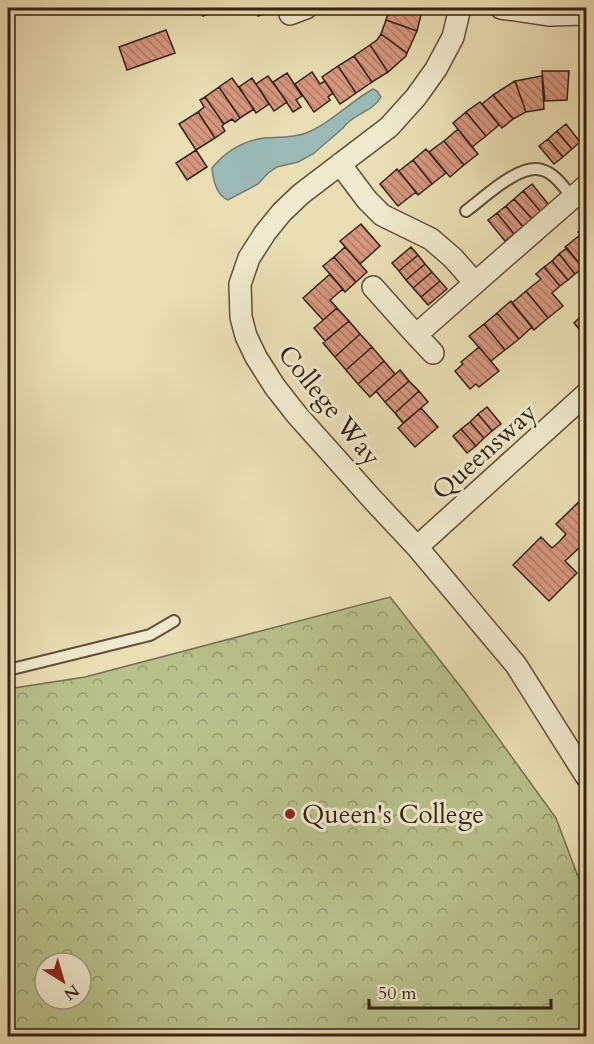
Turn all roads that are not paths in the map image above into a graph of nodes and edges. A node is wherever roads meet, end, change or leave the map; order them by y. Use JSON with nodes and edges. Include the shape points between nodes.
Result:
{"nodes":[{"id":1,"x":460,"y":8,"type":"edge"},
{"id":2,"x":501,"y":8,"type":"edge"},
{"id":3,"x":586,"y":14,"type":"edge"},
{"id":4,"x":340,"y":164,"type":"junction"},
{"id":5,"x":580,"y":192,"type":"edge"},
{"id":6,"x":466,"y":212,"type":"dead end"},
{"id":7,"x":475,"y":283,"type":"junction"},
{"id":8,"x":373,"y":287,"type":"dead end"},
{"id":9,"x":416,"y":335,"type":"junction"},
{"id":10,"x":433,"y":353,"type":"dead end"},
{"id":11,"x":586,"y":394,"type":"edge"},
{"id":12,"x":417,"y":547,"type":"junction"},
{"id":13,"x":174,"y":621,"type":"dead end"},
{"id":14,"x":8,"y":670,"type":"edge"},
{"id":15,"x":586,"y":776,"type":"edge"}],
"edges":[{"from":1,"to":4,"type":"street","name":"College Way","via":[[453,37],[416,97],[389,127]]},
{"from":2,"to":3,"type":"street","via":[[550,15]]},
{"from":4,"to":7,"type":"street","via":[[382,215],[431,239]]},
{"from":4,"to":12,"type":"street","name":"College Way","via":[[301,194],[265,232],[249,258],[240,284],[241,317],[256,357],[275,387]]},
{"from":5,"to":6,"type":"lane","via":[[541,169],[530,169],[511,178]]},
{"from":5,"to":7,"type":"street"},
{"from":7,"to":9,"type":"street"},
{"from":8,"to":9,"type":"street"},
{"from":9,"to":10,"type":"street"},
{"from":11,"to":12,"type":"street","name":"Queensway"},
{"from":12,"to":15,"type":"street","name":"College Way","via":[[516,665]]},
{"from":13,"to":14,"type":"lane","via":[[150,635]]}]}
